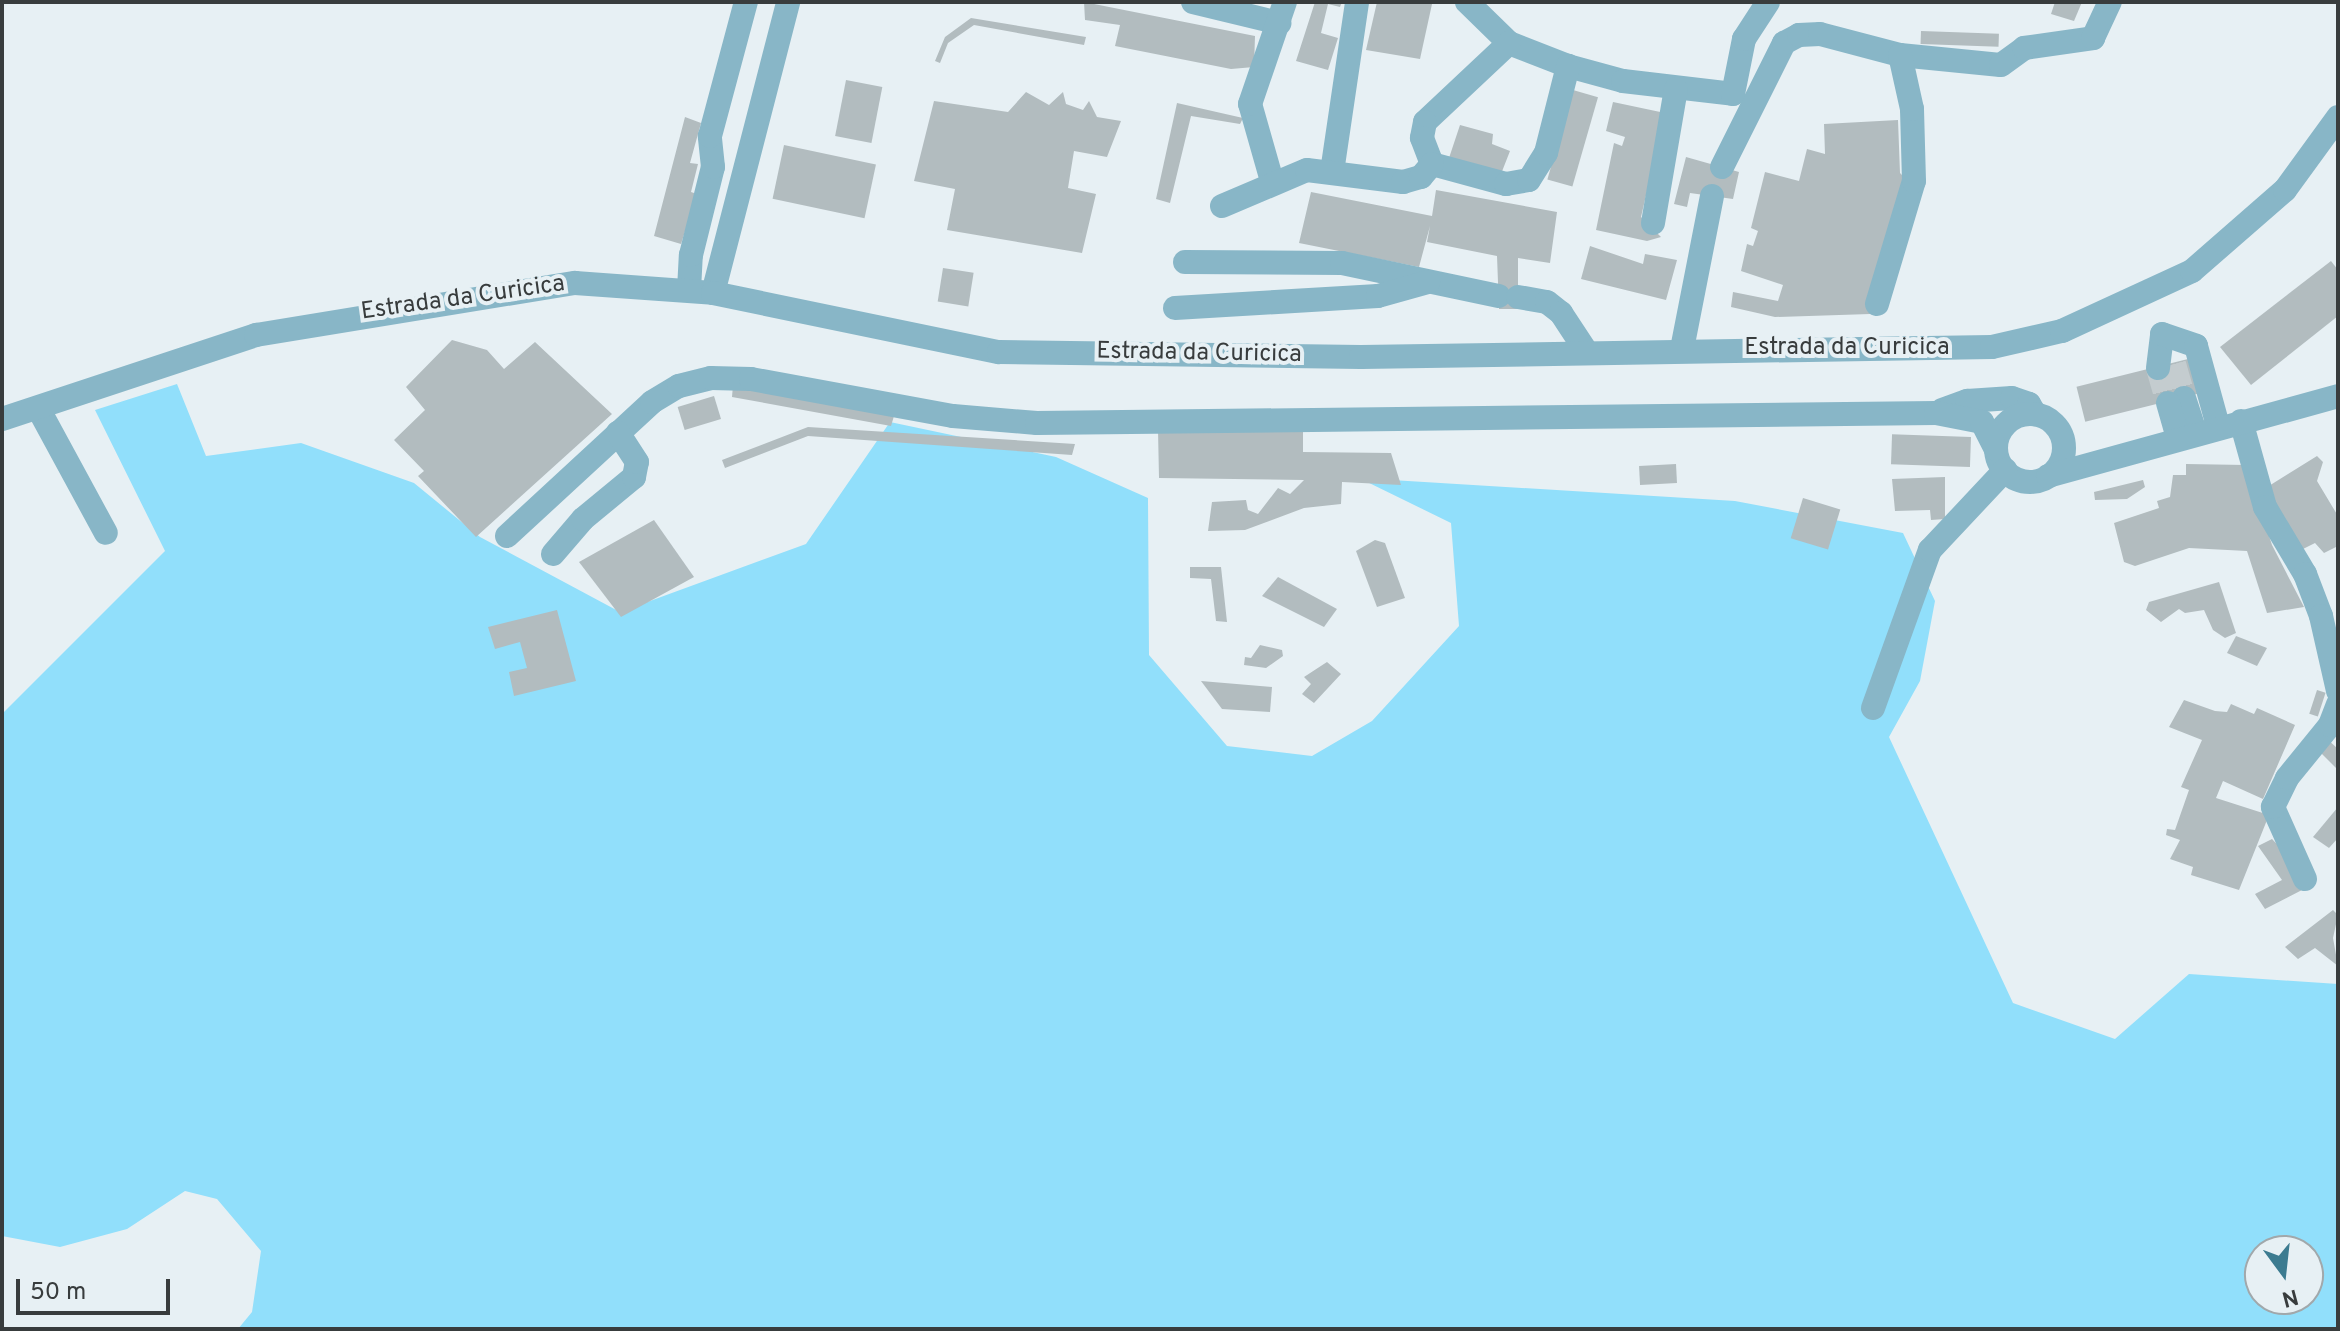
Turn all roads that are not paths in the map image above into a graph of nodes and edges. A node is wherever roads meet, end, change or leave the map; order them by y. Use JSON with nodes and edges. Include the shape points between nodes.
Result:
{"nodes":[{"id":1,"x":746,"y":2,"type":"edge"},
{"id":2,"x":788,"y":2,"type":"edge"},
{"id":3,"x":1193,"y":2,"type":"edge"},
{"id":4,"x":1357,"y":2,"type":"edge"},
{"id":5,"x":1467,"y":2,"type":"edge"},
{"id":6,"x":1768,"y":2,"type":"edge"},
{"id":7,"x":2110,"y":2,"type":"edge"},
{"id":8,"x":1282,"y":12,"type":"edge"},
{"id":9,"x":1509,"y":43,"type":"junction"},
{"id":10,"x":1900,"y":55,"type":"junction"},
{"id":11,"x":1568,"y":66,"type":"junction"},
{"id":12,"x":1676,"y":89,"type":"junction"},
{"id":13,"x":1733,"y":94,"type":"junction"},
{"id":14,"x":1759,"y":99,"type":"junction"},
{"id":15,"x":2338,"y":117,"type":"edge"},
{"id":16,"x":1432,"y":164,"type":"junction"},
{"id":17,"x":1722,"y":167,"type":"dead end"},
{"id":18,"x":1332,"y":172,"type":"junction"},
{"id":19,"x":1272,"y":181,"type":"junction"},
{"id":20,"x":1712,"y":196,"type":"dead end"},
{"id":21,"x":1222,"y":206,"type":"dead end"},
{"id":22,"x":1653,"y":223,"type":"dead end"},
{"id":23,"x":1185,"y":262,"type":"dead end"},
{"id":24,"x":1430,"y":281,"type":"junction"},
{"id":25,"x":701,"y":292,"type":"junction"},
{"id":26,"x":2146,"y":294,"type":"junction"},
{"id":27,"x":1877,"y":304,"type":"dead end"},
{"id":28,"x":1175,"y":308,"type":"dead end"},
{"id":29,"x":2162,"y":334,"type":"junction"},
{"id":30,"x":1682,"y":349,"type":"junction"},
{"id":31,"x":1586,"y":351,"type":"junction"},
{"id":32,"x":2166,"y":366,"type":"tunnel mouth"},
{"id":33,"x":2338,"y":396,"type":"edge"},
{"id":34,"x":2176,"y":401,"type":"tunnel mouth"},
{"id":35,"x":38,"y":408,"type":"junction"},
{"id":36,"x":1936,"y":413,"type":"junction"},
{"id":37,"x":2035,"y":414,"type":"junction"},
{"id":38,"x":2,"y":419,"type":"edge"},
{"id":39,"x":2208,"y":429,"type":"junction"},
{"id":40,"x":618,"y":433,"type":"junction"},
{"id":41,"x":2062,"y":435,"type":"junction"},
{"id":42,"x":2116,"y":455,"type":"junction"},
{"id":43,"x":2001,"y":459,"type":"junction"},
{"id":44,"x":2048,"y":476,"type":"junction"},
{"id":45,"x":106,"y":533,"type":"dead end"},
{"id":46,"x":507,"y":536,"type":"dead end"},
{"id":47,"x":553,"y":554,"type":"dead end"},
{"id":48,"x":2338,"y":691,"type":"edge"},
{"id":49,"x":2338,"y":704,"type":"edge"},
{"id":50,"x":1873,"y":708,"type":"dead end"},
{"id":51,"x":2305,"y":879,"type":"dead end"}],
"edges":[{"from":1,"to":25,"type":"street","via":[[710,136],[713,167],[691,255]]},
{"from":2,"to":25,"type":"street"},
{"from":3,"to":8,"type":"street"},
{"from":4,"to":18,"type":"street"},
{"from":5,"to":9,"type":"street"},
{"from":6,"to":13,"type":"street","via":[[1744,39]]},
{"from":7,"to":10,"type":"street","via":[[2093,38],[2024,48],[2001,65]]},
{"from":8,"to":19,"type":"street","via":[[1250,104]]},
{"from":9,"to":11,"type":"street"},
{"from":9,"to":16,"type":"street","via":[[1425,122],[1422,138]]},
{"from":10,"to":14,"type":"street","via":[[1820,34],[1799,35],[1784,43]]},
{"from":10,"to":27,"type":"street","via":[[1912,109],[1914,181]]},
{"from":11,"to":12,"type":"street"},
{"from":11,"to":16,"type":"street","via":[[1546,153],[1529,180],[1506,184]]},
{"from":12,"to":13,"type":"street"},
{"from":12,"to":22,"type":"street"},
{"from":13,"to":14,"type":"street"},
{"from":14,"to":17,"type":"street"},
{"from":15,"to":26,"type":"street","name":"Estrada da Curicica","via":[[2285,190],[2192,271]]},
{"from":16,"to":18,"type":"street","via":[[1421,177],[1403,182]]},
{"from":18,"to":19,"type":"street","via":[[1307,170]]},
{"from":19,"to":21,"type":"street"},
{"from":20,"to":30,"type":"street"},
{"from":23,"to":24,"type":"street","via":[[1342,263]]},
{"from":24,"to":28,"type":"street","via":[[1378,296]]},
{"from":24,"to":31,"type":"street","via":[[1547,302],[1561,313]]},
{"from":25,"to":31,"type":"street","name":"Estrada da Curicica","via":[[999,352],[1361,357]]},
{"from":25,"to":35,"type":"street","name":"Estrada da Curicica","via":[[534,285],[349,316],[256,335]]},
{"from":26,"to":29,"type":"street"},
{"from":26,"to":30,"type":"street","name":"Estrada da Curicica","via":[[2062,331],[1992,347]]},
{"from":29,"to":32,"type":"street"},
{"from":29,"to":39,"type":"street","via":[[2196,346]]},
{"from":30,"to":31,"type":"street","name":"Estrada da Curicica"},
{"from":33,"to":39,"type":"street"},
{"from":34,"to":39,"type":"street"},
{"from":35,"to":38,"type":"street","name":"Estrada da Curicica"},
{"from":35,"to":45,"type":"street"},
{"from":36,"to":37,"type":"street","via":[[1991,398],[2020,399]]},
{"from":36,"to":40,"type":"street","via":[[1037,423],[953,416],[751,379],[711,378],[679,386]]},
{"from":36,"to":43,"type":"street","via":[[1982,422]]},
{"from":37,"to":41,"type":"street","via":[[2056,425]]},
{"from":37,"to":43,"type":"street","via":[[2003,427]]},
{"from":39,"to":42,"type":"street"},
{"from":39,"to":48,"type":"street","via":[[2265,507],[2305,574]]},
{"from":40,"to":46,"type":"street"},
{"from":40,"to":47,"type":"street","via":[[637,462],[634,477],[583,519]]},
{"from":41,"to":42,"type":"street","via":[[2077,448]]},
{"from":41,"to":44,"type":"street","via":[[2063,458]]},
{"from":42,"to":44,"type":"street"},
{"from":43,"to":44,"type":"street","via":[[2025,481]]},
{"from":43,"to":50,"type":"street","via":[[1930,550]]},
{"from":49,"to":51,"type":"street","via":[[2330,725],[2287,778],[2273,807]]}]}
